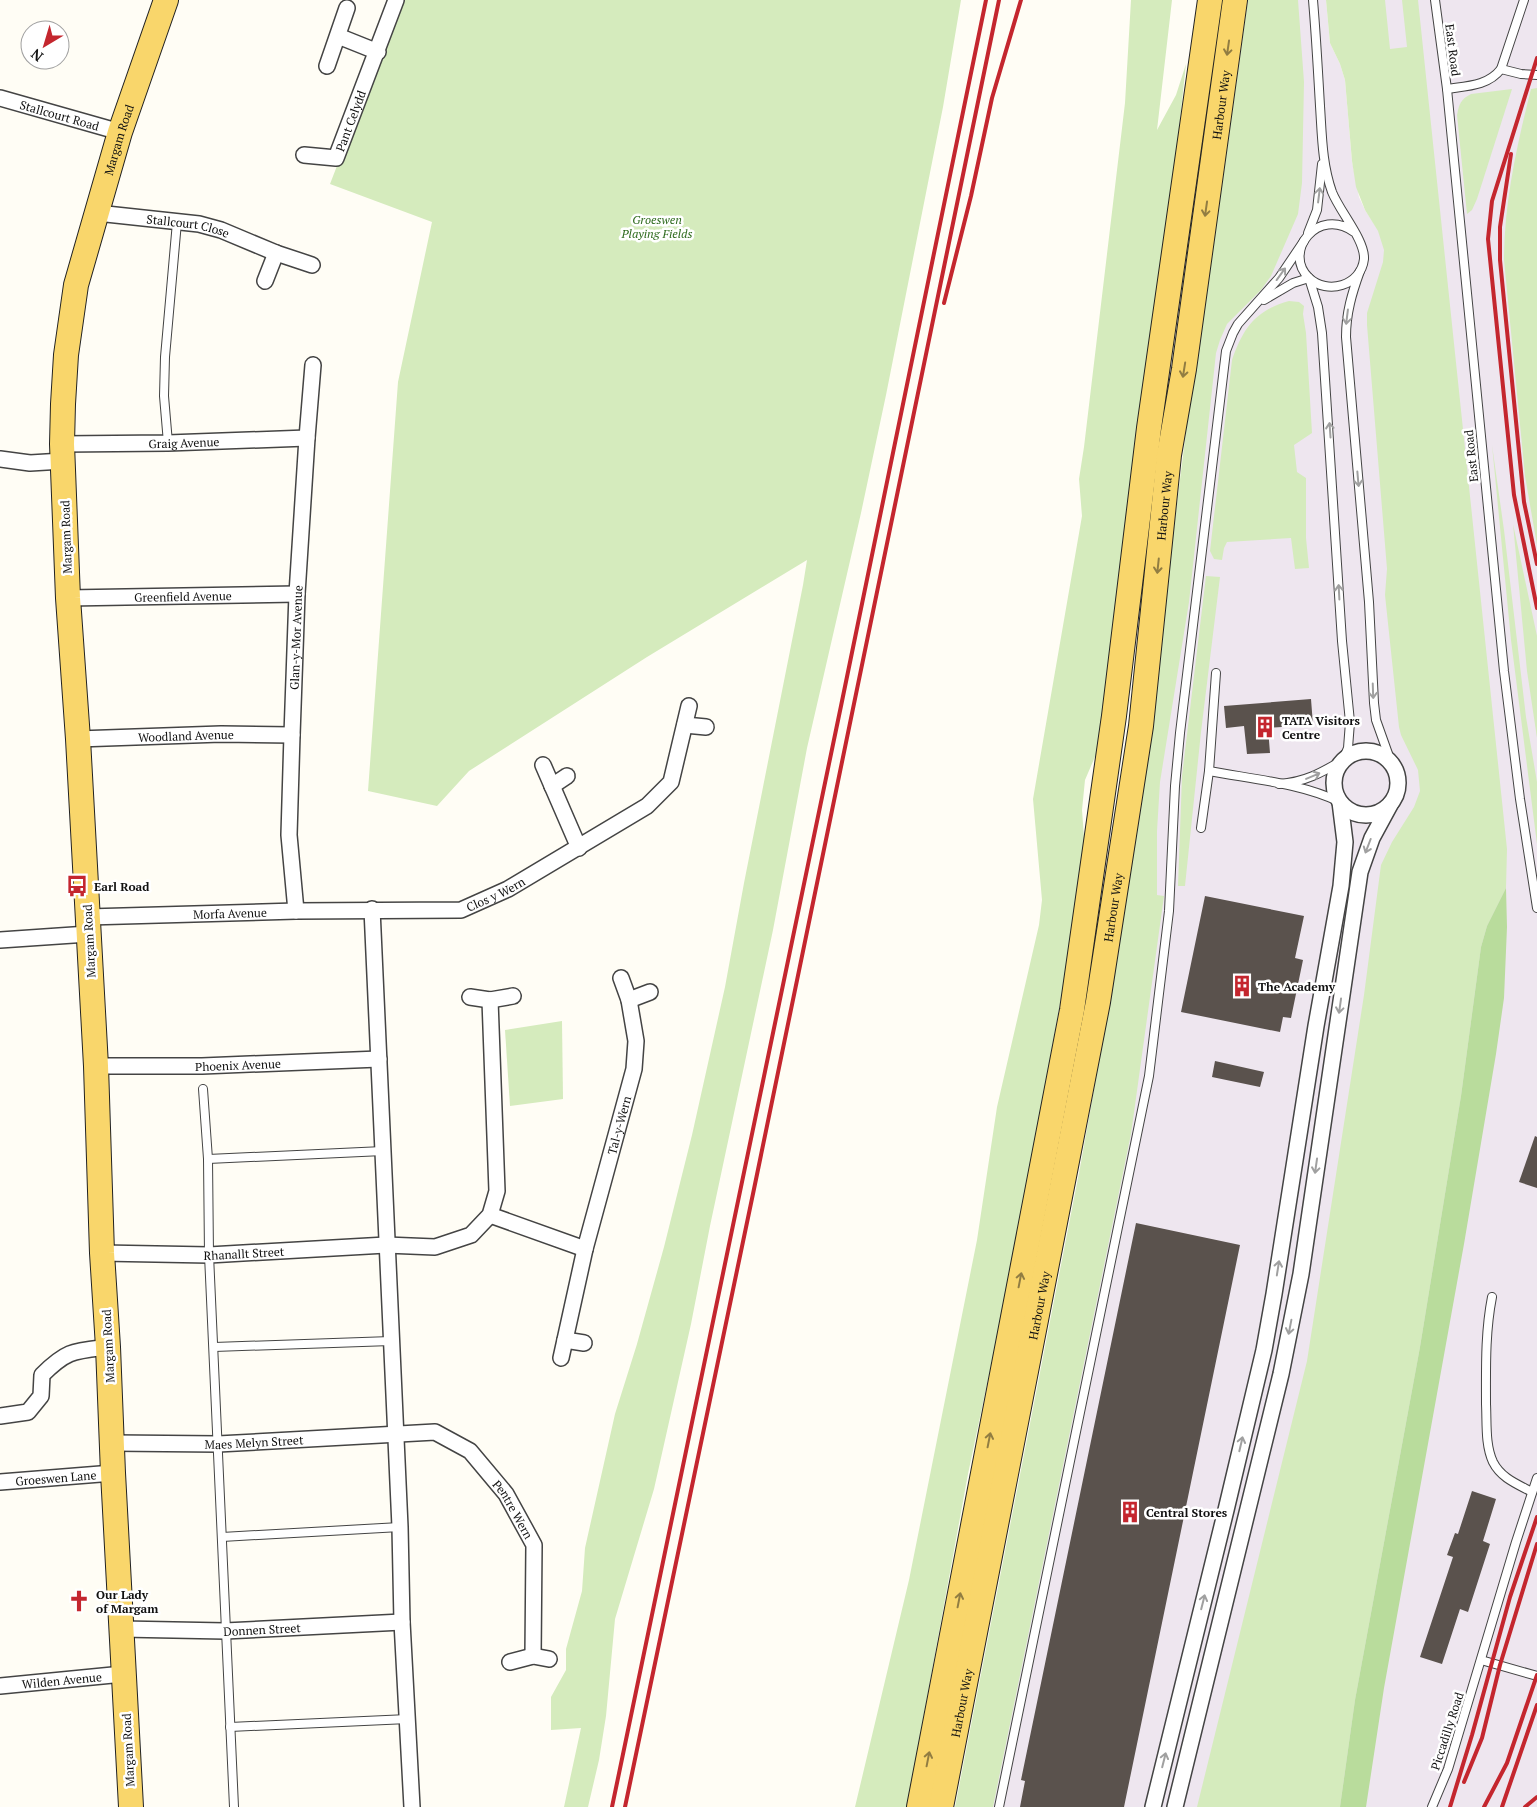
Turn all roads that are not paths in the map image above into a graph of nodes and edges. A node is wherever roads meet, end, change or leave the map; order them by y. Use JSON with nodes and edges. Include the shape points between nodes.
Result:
{"nodes":[{"id":1,"x":166,"y":0,"type":"edge"},
{"id":2,"x":396,"y":0,"type":"edge"},
{"id":3,"x":1210,"y":0,"type":"edge"},
{"id":4,"x":1235,"y":0,"type":"edge"},
{"id":5,"x":1313,"y":0,"type":"edge"},
{"id":6,"x":1435,"y":0,"type":"edge"},
{"id":7,"x":1524,"y":0,"type":"edge"},
{"id":8,"x":347,"y":8,"type":"dead end"},
{"id":9,"x":338,"y":36,"type":"junction"},
{"id":10,"x":378,"y":52,"type":"junction"},
{"id":11,"x":327,"y":66,"type":"dead end"},
{"id":12,"x":1501,"y":69,"type":"junction"},
{"id":13,"x":1537,"y":75,"type":"edge"},
{"id":14,"x":1447,"y":89,"type":"junction"},
{"id":15,"x":0,"y":98,"type":"edge"},
{"id":16,"x":120,"y":132,"type":"junction"},
{"id":17,"x":1323,"y":149,"type":"junction"},
{"id":18,"x":304,"y":154,"type":"dead end"},
{"id":19,"x":98,"y":213,"type":"junction"},
{"id":20,"x":177,"y":222,"type":"junction"},
{"id":21,"x":1354,"y":232,"type":"junction"},
{"id":22,"x":1305,"y":239,"type":"junction"},
{"id":23,"x":276,"y":253,"type":"junction"},
{"id":24,"x":312,"y":265,"type":"dead end"},
{"id":25,"x":1360,"y":271,"type":"junction"},
{"id":26,"x":1309,"y":278,"type":"junction"},
{"id":27,"x":265,"y":281,"type":"dead end"},
{"id":28,"x":1255,"y":306,"type":"junction"},
{"id":29,"x":313,"y":365,"type":"dead end"},
{"id":30,"x":306,"y":438,"type":"junction"},
{"id":31,"x":168,"y":443,"type":"junction"},
{"id":32,"x":62,"y":452,"type":"junction"},
{"id":33,"x":0,"y":459,"type":"edge"},
{"id":34,"x":297,"y":594,"type":"junction"},
{"id":35,"x":68,"y":598,"type":"junction"},
{"id":36,"x":1216,"y":673,"type":"dead end"},
{"id":37,"x":689,"y":706,"type":"dead end"},
{"id":38,"x":686,"y":725,"type":"junction"},
{"id":39,"x":706,"y":727,"type":"dead end"},
{"id":40,"x":292,"y":735,"type":"junction"},
{"id":41,"x":78,"y":739,"type":"junction"},
{"id":42,"x":1343,"y":760,"type":"junction"},
{"id":43,"x":1391,"y":762,"type":"junction"},
{"id":44,"x":543,"y":765,"type":"dead end"},
{"id":45,"x":1209,"y":771,"type":"junction"},
{"id":46,"x":567,"y":776,"type":"dead end"},
{"id":47,"x":1279,"y":784,"type":"junction"},
{"id":48,"x":552,"y":786,"type":"junction"},
{"id":49,"x":1340,"y":802,"type":"junction"},
{"id":50,"x":1391,"y":803,"type":"junction"},
{"id":51,"x":1201,"y":828,"type":"dead end"},
{"id":52,"x":579,"y":848,"type":"junction"},
{"id":53,"x":1537,"y":908,"type":"edge"},
{"id":54,"x":372,"y":909,"type":"junction"},
{"id":55,"x":296,"y":910,"type":"junction"},
{"id":56,"x":88,"y":926,"type":"junction"},
{"id":57,"x":0,"y":940,"type":"edge"},
{"id":58,"x":621,"y":978,"type":"dead end"},
{"id":59,"x":650,"y":992,"type":"dead end"},
{"id":60,"x":513,"y":996,"type":"dead end"},
{"id":61,"x":470,"y":997,"type":"dead end"},
{"id":62,"x":490,"y":1000,"type":"junction"},
{"id":63,"x":629,"y":1000,"type":"junction"},
{"id":64,"x":380,"y":1059,"type":"junction"},
{"id":65,"x":96,"y":1066,"type":"junction"},
{"id":66,"x":203,"y":1089,"type":"dead end"},
{"id":67,"x":383,"y":1151,"type":"junction"},
{"id":68,"x":208,"y":1159,"type":"junction"},
{"id":69,"x":490,"y":1215,"type":"junction"},
{"id":70,"x":386,"y":1245,"type":"junction"},
{"id":71,"x":585,"y":1249,"type":"junction"},
{"id":72,"x":102,"y":1253,"type":"junction"},
{"id":73,"x":209,"y":1255,"type":"junction"},
{"id":74,"x":1492,"y":1297,"type":"dead end"},
{"id":75,"x":565,"y":1340,"type":"junction"},
{"id":76,"x":391,"y":1341,"type":"junction"},
{"id":77,"x":584,"y":1343,"type":"dead end"},
{"id":78,"x":108,"y":1347,"type":"junction"},
{"id":79,"x":214,"y":1347,"type":"junction"},
{"id":80,"x":561,"y":1358,"type":"dead end"},
{"id":81,"x":0,"y":1416,"type":"edge"},
{"id":82,"x":396,"y":1435,"type":"junction"},
{"id":83,"x":113,"y":1443,"type":"junction"},
{"id":84,"x":218,"y":1444,"type":"junction"},
{"id":85,"x":113,"y":1473,"type":"junction"},
{"id":86,"x":1537,"y":1478,"type":"edge"},
{"id":87,"x":0,"y":1482,"type":"edge"},
{"id":88,"x":1532,"y":1492,"type":"junction"},
{"id":89,"x":400,"y":1527,"type":"junction"},
{"id":90,"x":222,"y":1536,"type":"junction"},
{"id":91,"x":402,"y":1622,"type":"junction"},
{"id":92,"x":122,"y":1629,"type":"junction"},
{"id":93,"x":225,"y":1632,"type":"junction"},
{"id":94,"x":533,"y":1656,"type":"junction"},
{"id":95,"x":548,"y":1659,"type":"dead end"},
{"id":96,"x":1482,"y":1660,"type":"junction"},
{"id":97,"x":510,"y":1662,"type":"dead end"},
{"id":98,"x":123,"y":1674,"type":"junction"},
{"id":99,"x":1537,"y":1676,"type":"edge"},
{"id":100,"x":0,"y":1686,"type":"edge"},
{"id":101,"x":408,"y":1719,"type":"junction"},
{"id":102,"x":230,"y":1726,"type":"junction"},
{"id":103,"x":131,"y":1807,"type":"edge"},
{"id":104,"x":234,"y":1807,"type":"edge"},
{"id":105,"x":412,"y":1807,"type":"edge"},
{"id":106,"x":919,"y":1807,"type":"edge"},
{"id":107,"x":941,"y":1807,"type":"edge"},
{"id":108,"x":999,"y":1807,"type":"edge"},
{"id":109,"x":1153,"y":1807,"type":"edge"},
{"id":110,"x":1175,"y":1807,"type":"edge"},
{"id":111,"x":1432,"y":1807,"type":"edge"}],
"edges":[{"from":1,"to":16,"type":"main road","name":"Margam Road"},
{"from":2,"to":10,"type":"street","name":"Pant Celydd"},
{"from":106,"to":3,"type":"main road","name":"Harbour Way","one_way":true,"via":[[1072,1010]]},
{"from":4,"to":107,"type":"main road","name":"Harbour Way","one_way":true,"via":[[1169,455],[1141,726],[1098,1002]]},
{"from":5,"to":17,"type":"lane"},
{"from":6,"to":14,"type":"lane","name":"East Road"},
{"from":7,"to":12,"type":"lane"},
{"from":8,"to":9,"type":"street"},
{"from":9,"to":10,"type":"street"},
{"from":9,"to":11,"type":"street"},
{"from":10,"to":18,"type":"street","name":"Pant Celydd","via":[[336,158]]},
{"from":12,"to":13,"type":"lane"},
{"from":12,"to":14,"type":"lane","via":[[1488,81]]},
{"from":14,"to":53,"type":"lane","name":"East Road","via":[[1504,671]]},
{"from":15,"to":16,"type":"street","name":"Stallcourt Road"},
{"from":16,"to":19,"type":"main road","name":"Margam Road"},
{"from":17,"to":21,"type":"lane","via":[[1332,192]]},
{"from":22,"to":17,"type":"lane","one_way":true,"via":[[1317,210]]},
{"from":19,"to":20,"type":"street","name":"Stallcourt Close"},
{"from":19,"to":32,"type":"main road","name":"Margam Road","via":[[76,285],[66,355]]},
{"from":20,"to":23,"type":"street","name":"Stallcourt Close","via":[[221,230]]},
{"from":20,"to":31,"type":"lane","via":[[165,357]]},
{"from":21,"to":22,"type":"lane","via":[[1340,225],[1327,224],[1315,228]]},
{"from":21,"to":25,"type":"lane","via":[[1364,251]]},
{"from":22,"to":26,"type":"lane","via":[[1300,257]]},
{"from":28,"to":22,"type":"lane","one_way":true},
{"from":23,"to":24,"type":"street","name":"Stallcourt Close"},
{"from":23,"to":27,"type":"street"},
{"from":25,"to":26,"type":"lane","via":[[1351,281],[1336,287],[1323,286]]},
{"from":25,"to":43,"type":"lane","one_way":true,"via":[[1348,309],[1346,337],[1369,602],[1374,703],[1376,720]]},
{"from":26,"to":28,"type":"lane","via":[[1278,291]]},
{"from":42,"to":26,"type":"lane","one_way":true,"via":[[1348,748],[1350,722],[1326,384],[1318,307]]},
{"from":28,"to":108,"type":"lane","via":[[1232,333],[1223,369],[1180,734],[1169,911],[1149,1076]]},
{"from":29,"to":30,"type":"street","name":"Glan-y-Mor Avenue"},
{"from":30,"to":31,"type":"street","name":"Graig Avenue"},
{"from":30,"to":34,"type":"street","name":"Glan-y-Mor Avenue"},
{"from":31,"to":32,"type":"street","name":"Graig Avenue"},
{"from":32,"to":33,"type":"street","name":"Graig Avenue","via":[[30,463]]},
{"from":32,"to":35,"type":"main road","name":"Margam Road"},
{"from":34,"to":35,"type":"street","name":"Greenfield Avenue"},
{"from":34,"to":40,"type":"street","name":"Glan-y-Mor Avenue"},
{"from":35,"to":41,"type":"main road","name":"Margam Road"},
{"from":36,"to":45,"type":"lane"},
{"from":37,"to":38,"type":"street","name":"Clos y Wern"},
{"from":38,"to":39,"type":"street"},
{"from":38,"to":52,"type":"street","name":"Clos y Wern","via":[[671,782],[647,806]]},
{"from":40,"to":41,"type":"street","name":"Woodland Avenue"},
{"from":40,"to":55,"type":"street","name":"Glan-y-Mor Avenue","via":[[289,835]]},
{"from":41,"to":56,"type":"main road","name":"Margam Road"},
{"from":42,"to":43,"type":"street","via":[[1364,750],[1378,753]]},
{"from":47,"to":42,"type":"lane","one_way":true,"via":[[1301,781]]},
{"from":42,"to":49,"type":"street","via":[[1334,775],[1335,794]]},
{"from":43,"to":50,"type":"street","via":[[1396,769],[1398,787]]},
{"from":44,"to":48,"type":"street"},
{"from":45,"to":47,"type":"lane"},
{"from":45,"to":51,"type":"lane"},
{"from":46,"to":48,"type":"street"},
{"from":47,"to":49,"type":"lane"},
{"from":48,"to":52,"type":"street"},
{"from":49,"to":50,"type":"street","via":[[1346,809],[1365,815],[1384,810]]},
{"from":109,"to":49,"type":"street","one_way":true,"via":[[1264,1350],[1341,886],[1345,842]]},
{"from":50,"to":110,"type":"street","one_way":true,"via":[[1372,838],[1358,879],[1301,1274],[1281,1374]]},
{"from":52,"to":54,"type":"street","name":"Clos y Wern","via":[[508,889],[461,910]]},
{"from":54,"to":55,"type":"street","name":"Morfa Avenue"},
{"from":54,"to":64,"type":"street"},
{"from":55,"to":56,"type":"street","name":"Morfa Avenue"},
{"from":56,"to":57,"type":"street"},
{"from":56,"to":65,"type":"main road","name":"Margam Road"},
{"from":58,"to":63,"type":"street","name":"Tal-y-Wern"},
{"from":59,"to":63,"type":"street"},
{"from":60,"to":62,"type":"street"},
{"from":61,"to":62,"type":"street"},
{"from":62,"to":69,"type":"street","via":[[497,1191]]},
{"from":63,"to":71,"type":"street","name":"Tal-y-Wern","via":[[636,1041],[634,1069]]},
{"from":64,"to":65,"type":"street","name":"Phoenix Avenue","via":[[202,1066]]},
{"from":64,"to":67,"type":"street"},
{"from":65,"to":72,"type":"main road","name":"Margam Road"},
{"from":66,"to":68,"type":"lane"},
{"from":67,"to":68,"type":"lane"},
{"from":67,"to":70,"type":"street"},
{"from":68,"to":73,"type":"lane"},
{"from":69,"to":70,"type":"street","via":[[471,1235],[435,1246]]},
{"from":69,"to":71,"type":"street"},
{"from":70,"to":73,"type":"street","name":"Rhanallt Street"},
{"from":70,"to":76,"type":"street"},
{"from":71,"to":75,"type":"street","name":"Tal-y-Wern"},
{"from":72,"to":73,"type":"street","name":"Rhanallt Street"},
{"from":72,"to":78,"type":"main road","name":"Margam Road"},
{"from":73,"to":79,"type":"lane"},
{"from":74,"to":88,"type":"lane","via":[[1485,1340],[1489,1447],[1502,1474]]},
{"from":75,"to":77,"type":"street"},
{"from":75,"to":80,"type":"street","name":"Tal-y-Wern"},
{"from":76,"to":79,"type":"lane"},
{"from":76,"to":82,"type":"street"},
{"from":78,"to":81,"type":"street","via":[[76,1351],[59,1359],[42,1376],[41,1396],[28,1412]]},
{"from":78,"to":83,"type":"main road","name":"Margam Road"},
{"from":79,"to":84,"type":"lane"},
{"from":82,"to":84,"type":"street","name":"Maes Melyn Street"},
{"from":82,"to":89,"type":"street"},
{"from":82,"to":94,"type":"street","name":"Pentre Wern","via":[[435,1432],[470,1451],[506,1494],[534,1546]]},
{"from":83,"to":84,"type":"street","name":"Maes Melyn Street"},
{"from":83,"to":85,"type":"main road","name":"Margam Road"},
{"from":84,"to":90,"type":"lane"},
{"from":85,"to":87,"type":"street","name":"Groeswen Lane"},
{"from":85,"to":92,"type":"main road","name":"Margam Road"},
{"from":86,"to":88,"type":"lane","name":"Piccadilly Road"},
{"from":88,"to":96,"type":"lane","name":"Piccadilly Road"},
{"from":89,"to":90,"type":"lane"},
{"from":89,"to":91,"type":"street"},
{"from":90,"to":93,"type":"lane"},
{"from":91,"to":93,"type":"street","name":"Donnen Street"},
{"from":91,"to":101,"type":"street"},
{"from":92,"to":93,"type":"street","name":"Donnen Street"},
{"from":92,"to":98,"type":"main road","name":"Margam Road"},
{"from":93,"to":102,"type":"lane"},
{"from":94,"to":95,"type":"street"},
{"from":94,"to":97,"type":"street"},
{"from":96,"to":99,"type":"lane"},
{"from":96,"to":111,"type":"lane","name":"Piccadilly Road","via":[[1448,1768]]},
{"from":98,"to":100,"type":"street","name":"Wilden Avenue"},
{"from":98,"to":103,"type":"main road","name":"Margam Road"},
{"from":101,"to":102,"type":"lane"},
{"from":101,"to":105,"type":"street"},
{"from":102,"to":104,"type":"lane"}]}
